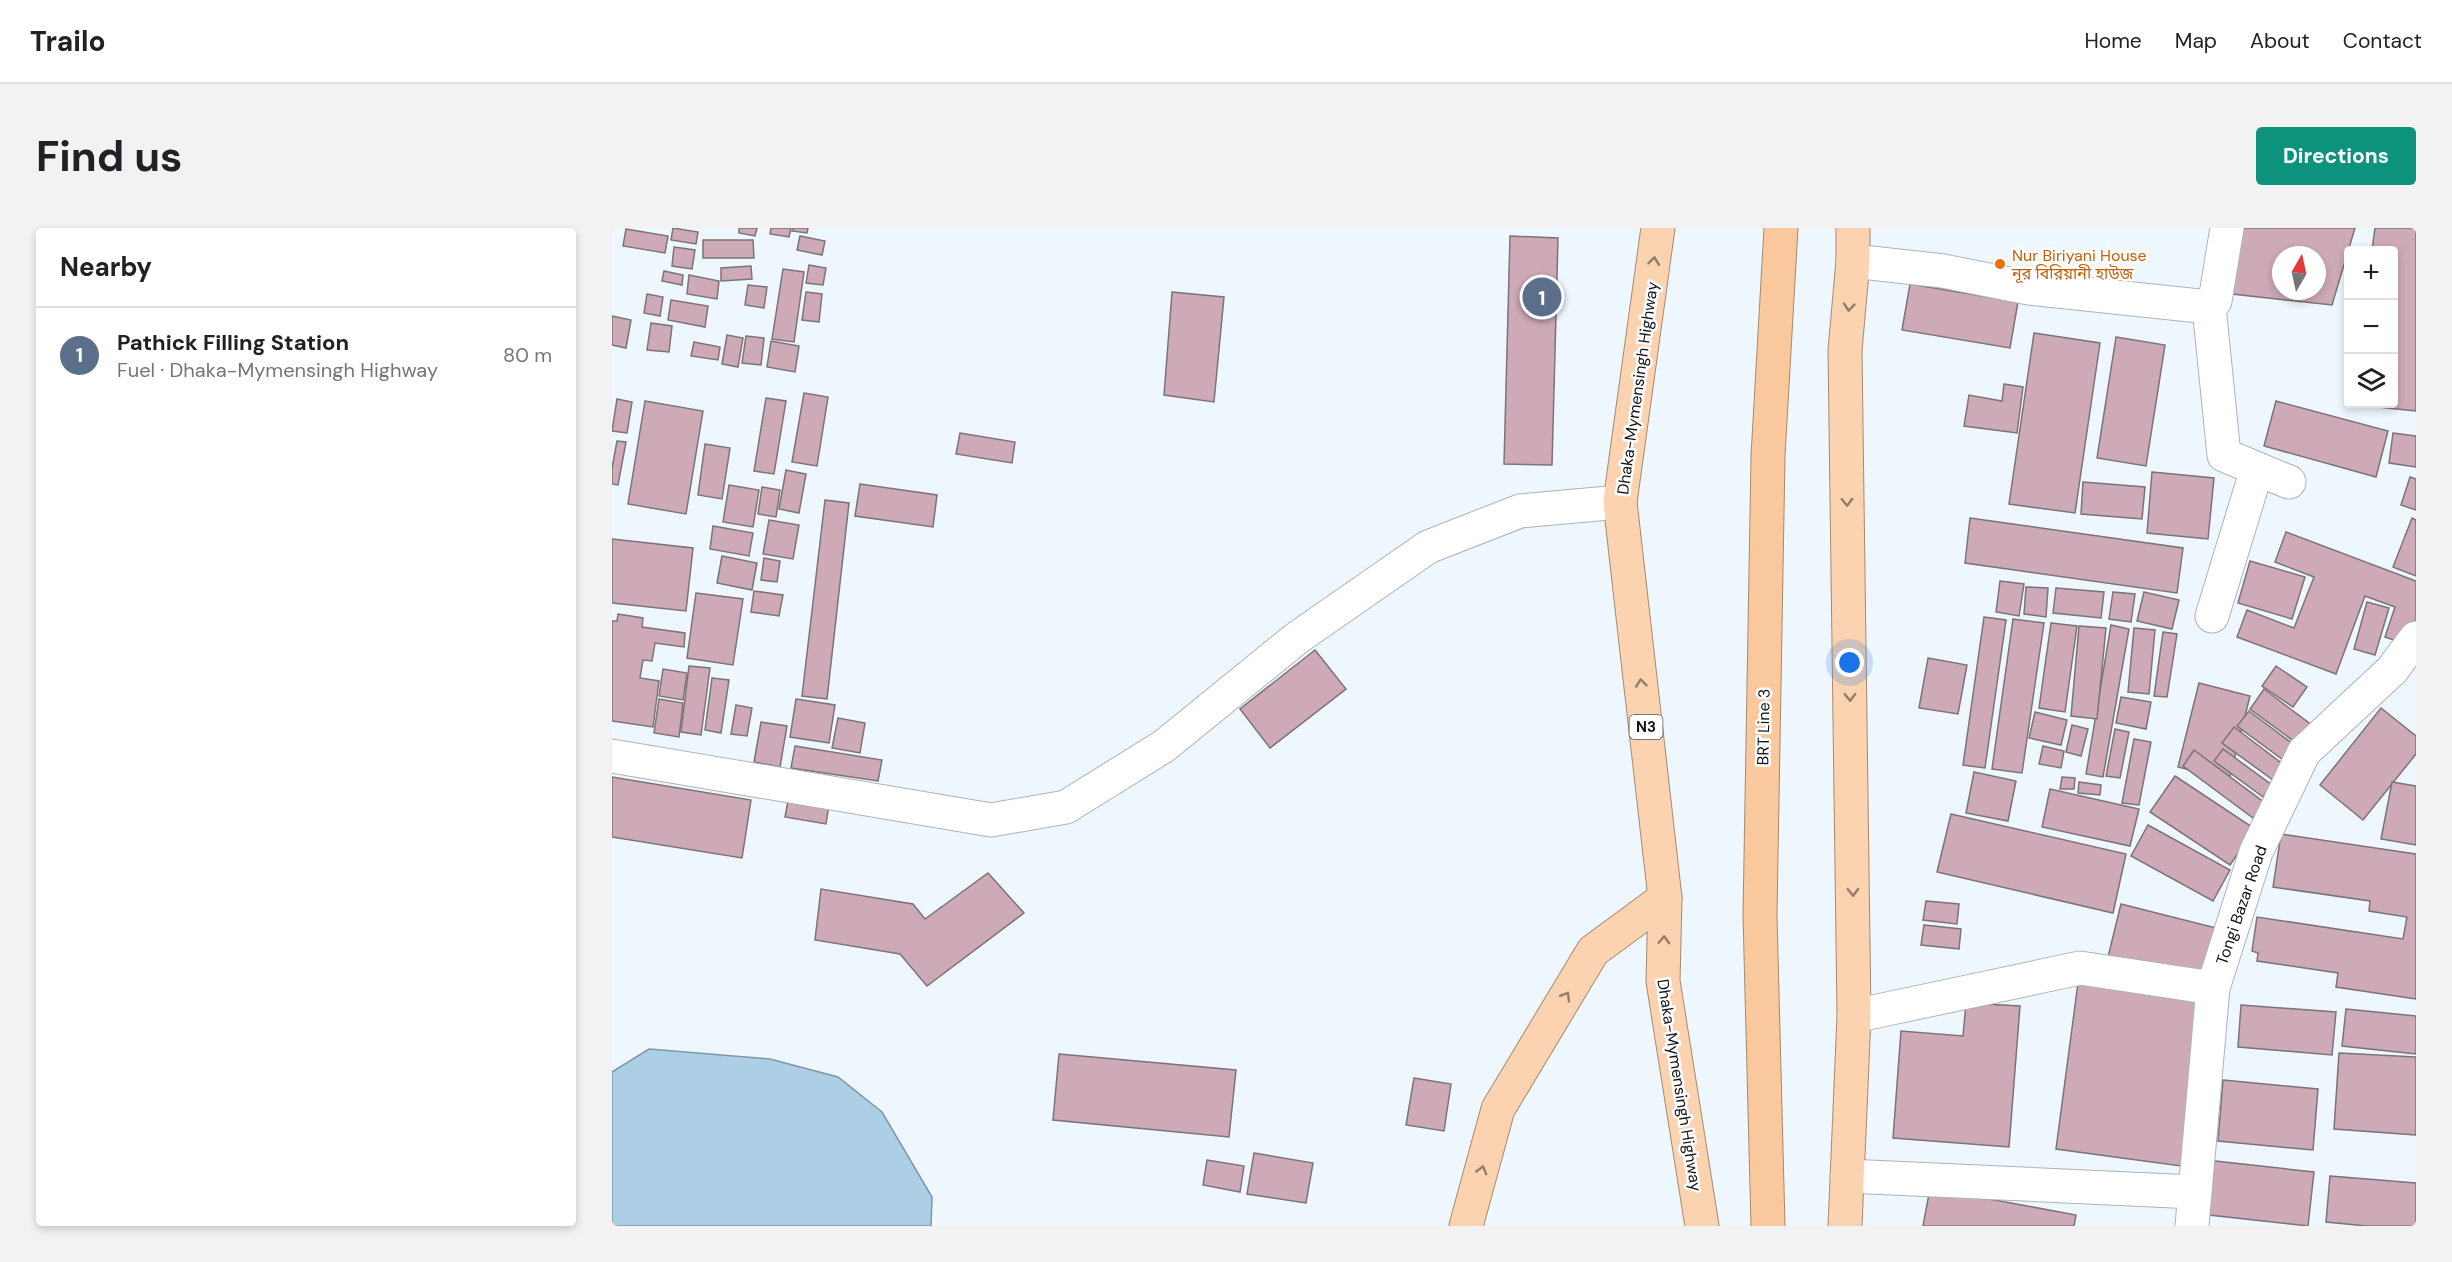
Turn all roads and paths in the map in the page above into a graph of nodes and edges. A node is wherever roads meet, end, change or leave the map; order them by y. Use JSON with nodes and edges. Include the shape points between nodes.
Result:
{"nodes":[{"id":1,"x":1658,"y":228,"type":"edge"},
{"id":2,"x":1780,"y":228,"type":"edge"},
{"id":3,"x":1853,"y":228,"type":"edge"},
{"id":4,"x":2227,"y":228,"type":"edge"},
{"id":5,"x":1853,"y":261,"type":"junction"},
{"id":6,"x":2209,"y":307,"type":"junction"},
{"id":7,"x":2258,"y":469,"type":"junction"},
{"id":8,"x":2289,"y":482,"type":"dead end"},
{"id":9,"x":1620,"y":502,"type":"junction"},
{"id":10,"x":2212,"y":616,"type":"dead end"},
{"id":11,"x":2416,"y":638,"type":"edge"},
{"id":12,"x":612,"y":756,"type":"edge"},
{"id":13,"x":1665,"y":898,"type":"junction"},
{"id":14,"x":2213,"y":988,"type":"junction"},
{"id":15,"x":1854,"y":1016,"type":"junction"},
{"id":16,"x":1847,"y":1176,"type":"junction"},
{"id":17,"x":2195,"y":1192,"type":"junction"},
{"id":18,"x":1466,"y":1226,"type":"edge"},
{"id":19,"x":1702,"y":1226,"type":"edge"},
{"id":20,"x":1768,"y":1226,"type":"edge"},
{"id":21,"x":1845,"y":1226,"type":"edge"},
{"id":22,"x":2192,"y":1226,"type":"edge"}],
"edges":[{"from":9,"to":1,"type":"highway","name":"Dhaka-Mymensingh Highway","number":"N3","one_way":true},
{"from":2,"to":20,"type":"highway","name":"BRT Line 3","via":[[1768,456],[1760,915]]},
{"from":3,"to":5,"type":"highway"},
{"from":4,"to":6,"type":"street","via":[[2215,301]]},
{"from":5,"to":6,"type":"street","via":[[1943,271],[2029,288]]},
{"from":5,"to":15,"type":"highway","one_way":true,"via":[[1845,350]]},
{"from":6,"to":7,"type":"street","via":[[2224,455]]},
{"from":7,"to":8,"type":"street"},
{"from":7,"to":10,"type":"street"},
{"from":9,"to":12,"type":"street","via":[[1520,511],[1428,547],[1297,638],[1164,746],[1066,807],[991,820]]},
{"from":13,"to":9,"type":"highway","name":"Dhaka-Mymensingh Highway","number":"N3","one_way":true},
{"from":11,"to":14,"type":"street","name":"Tongi Bazar Road","via":[[2392,670],[2304,752],[2256,852]]},
{"from":18,"to":13,"type":"highway","one_way":true,"via":[[1498,1109],[1593,951]]},
{"from":19,"to":13,"type":"highway","name":"Dhaka-Mymensingh Highway","number":"N3","one_way":true,"via":[[1663,981]]},
{"from":14,"to":15,"type":"street","via":[[2080,968]]},
{"from":14,"to":17,"type":"street","name":"Tongi Bazar Road"},
{"from":15,"to":16,"type":"highway"},
{"from":16,"to":17,"type":"street"},
{"from":16,"to":21,"type":"highway"},
{"from":17,"to":22,"type":"street","name":"Tongi Bazar Road"}]}
